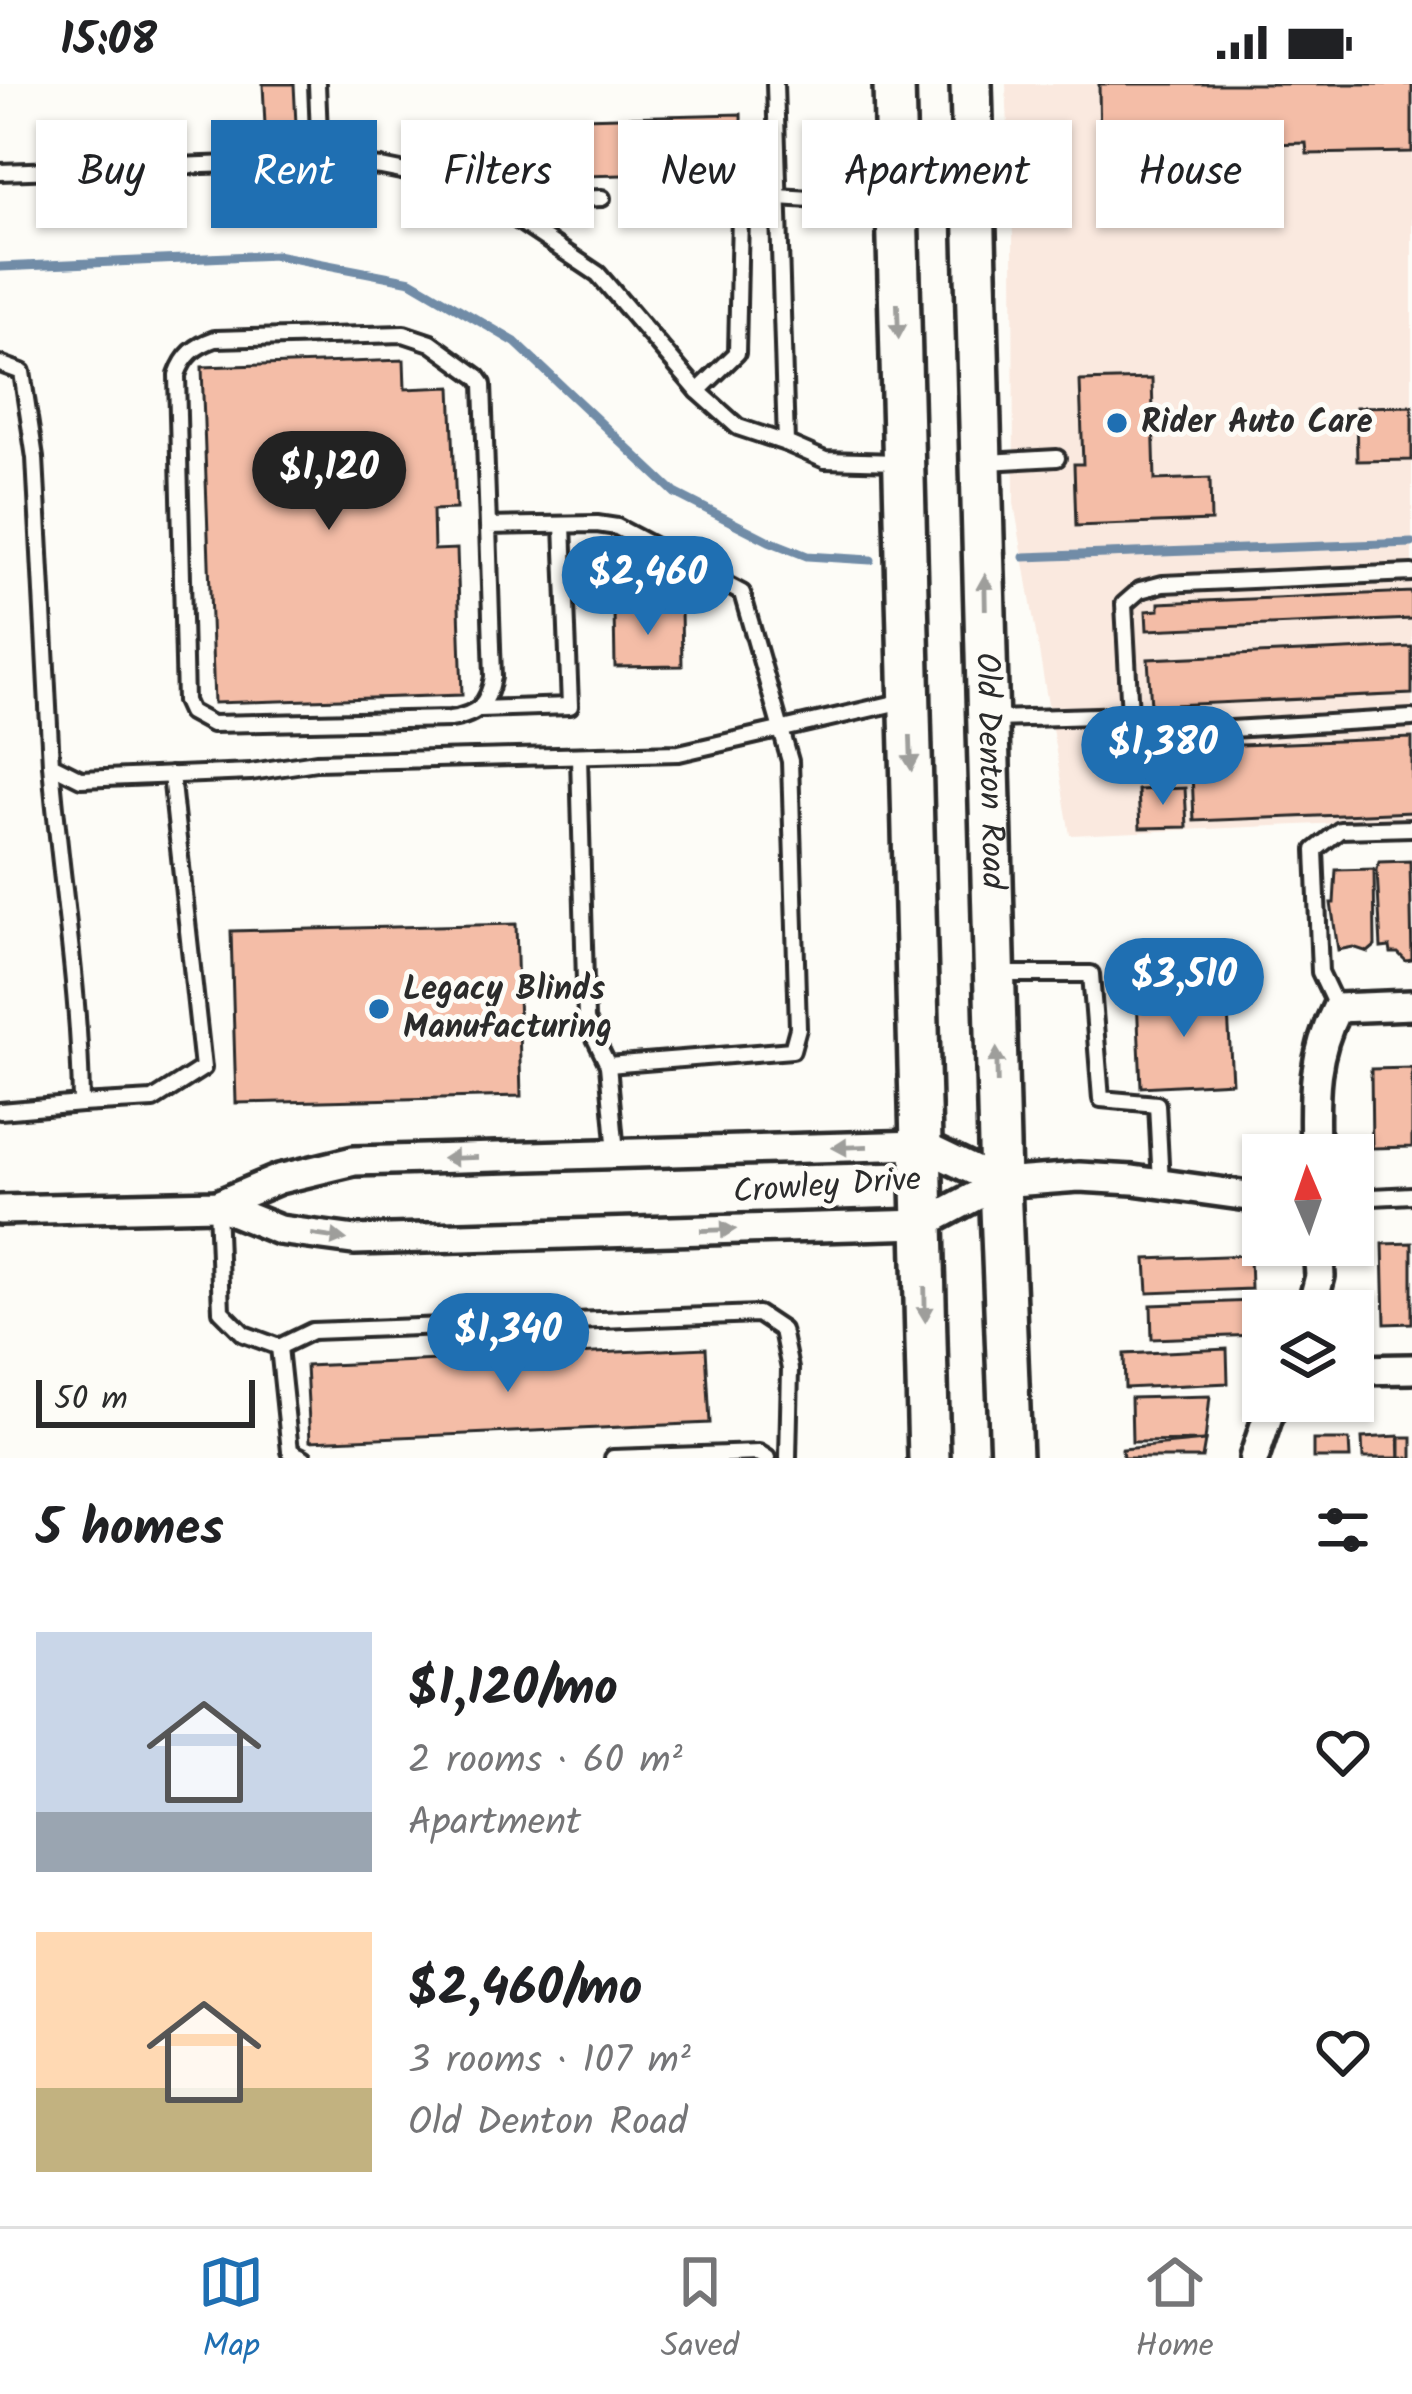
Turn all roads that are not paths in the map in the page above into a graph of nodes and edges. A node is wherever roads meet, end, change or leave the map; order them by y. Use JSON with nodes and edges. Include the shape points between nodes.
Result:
{"nodes":[{"id":1,"x":317,"y":84,"type":"edge"},
{"id":2,"x":775,"y":84,"type":"edge"},
{"id":3,"x":894,"y":84,"type":"edge"},
{"id":4,"x":971,"y":84,"type":"edge"},
{"id":5,"x":318,"y":120,"type":"edge"},
{"id":6,"x":776,"y":120,"type":"edge"},
{"id":7,"x":894,"y":120,"type":"edge"},
{"id":8,"x":972,"y":120,"type":"edge"},
{"id":9,"x":211,"y":165,"type":"edge"},
{"id":10,"x":377,"y":167,"type":"edge"},
{"id":11,"x":0,"y":172,"type":"edge"},
{"id":12,"x":778,"y":197,"type":"joint"},
{"id":13,"x":594,"y":198,"type":"edge"},
{"id":14,"x":602,"y":198,"type":"dead end"},
{"id":15,"x":802,"y":198,"type":"edge"},
{"id":16,"x":740,"y":228,"type":"edge"},
{"id":17,"x":896,"y":228,"type":"edge"},
{"id":18,"x":975,"y":228,"type":"edge"},
{"id":19,"x":0,"y":364,"type":"edge"},
{"id":20,"x":698,"y":392,"type":"junction"},
{"id":21,"x":786,"y":443,"type":"junction"},
{"id":22,"x":1057,"y":458,"type":"dead end"},
{"id":23,"x":902,"y":462,"type":"junction"},
{"id":24,"x":982,"y":462,"type":"junction"},
{"id":25,"x":563,"y":525,"type":"junction"},
{"id":26,"x":488,"y":526,"type":"junction"},
{"id":27,"x":1412,"y":573,"type":"edge"},
{"id":28,"x":909,"y":700,"type":"junction"},
{"id":29,"x":480,"y":709,"type":"junction"},
{"id":30,"x":1130,"y":715,"type":"junction"},
{"id":31,"x":1412,"y":718,"type":"edge"},
{"id":32,"x":988,"y":720,"type":"junction"},
{"id":33,"x":779,"y":728,"type":"junction"},
{"id":34,"x":579,"y":756,"type":"junction"},
{"id":35,"x":51,"y":764,"type":"junction"},
{"id":36,"x":171,"y":776,"type":"junction"},
{"id":37,"x":1412,"y":828,"type":"edge"},
{"id":38,"x":994,"y":974,"type":"junction"},
{"id":39,"x":1412,"y":1005,"type":"edge"},
{"id":40,"x":1337,"y":1008,"type":"junction"},
{"id":41,"x":608,"y":1065,"type":"junction"},
{"id":42,"x":81,"y":1104,"type":"junction"},
{"id":43,"x":0,"y":1111,"type":"edge"},
{"id":44,"x":1315,"y":1134,"type":"edge"},
{"id":45,"x":921,"y":1145,"type":"junction"},
{"id":46,"x":616,"y":1154,"type":"junction"},
{"id":47,"x":1000,"y":1183,"type":"junction"},
{"id":48,"x":1161,"y":1184,"type":"junction"},
{"id":49,"x":1242,"y":1195,"type":"edge"},
{"id":50,"x":1412,"y":1195,"type":"edge"},
{"id":51,"x":1374,"y":1197,"type":"edge"},
{"id":52,"x":217,"y":1205,"type":"junction"},
{"id":53,"x":0,"y":1210,"type":"edge"},
{"id":54,"x":923,"y":1224,"type":"junction"},
{"id":55,"x":279,"y":1346,"type":"junction"},
{"id":56,"x":1374,"y":1370,"type":"edge"},
{"id":57,"x":1412,"y":1370,"type":"edge"},
{"id":58,"x":1266,"y":1422,"type":"edge"},
{"id":59,"x":304,"y":1458,"type":"edge"},
{"id":60,"x":613,"y":1458,"type":"edge"},
{"id":61,"x":767,"y":1458,"type":"edge"},
{"id":62,"x":788,"y":1458,"type":"edge"},
{"id":63,"x":929,"y":1458,"type":"edge"},
{"id":64,"x":1011,"y":1458,"type":"edge"},
{"id":65,"x":1254,"y":1458,"type":"edge"}],
"edges":[{"from":1,"to":5,"type":"lane"},
{"from":2,"to":6,"type":"lane"},
{"from":3,"to":7,"type":"main road"},
{"from":4,"to":8,"type":"main road","name":"Old Denton Road"},
{"from":9,"to":11,"type":"lane"},
{"from":10,"to":20,"type":"lane","via":[[436,178],[507,213],[598,274]]},
{"from":12,"to":15,"type":"lane"},
{"from":12,"to":21,"type":"lane"},
{"from":13,"to":14,"type":"lane"},
{"from":16,"to":20,"type":"lane","via":[[737,352]]},
{"from":17,"to":23,"type":"main road","one_way":true},
{"from":18,"to":24,"type":"main road","name":"Old Denton Road"},
{"from":19,"to":35,"type":"lane","via":[[22,372],[35,458]]},
{"from":20,"to":21,"type":"lane","via":[[738,427]]},
{"from":21,"to":23,"type":"lane","via":[[825,460]]},
{"from":22,"to":24,"type":"lane"},
{"from":23,"to":28,"type":"main road"},
{"from":32,"to":24,"type":"main road","name":"Old Denton Road","one_way":true},
{"from":25,"to":26,"type":"lane"},
{"from":25,"to":29,"type":"lane","via":[[570,706]]},
{"from":25,"to":33,"type":"lane","via":[[616,527],[742,593]]},
{"from":26,"to":29,"type":"lane","via":[[494,677]]},
{"from":26,"to":29,"type":"lane","via":[[483,384],[431,343],[404,334],[215,339],[181,364],[190,712],[227,727],[450,719]]},
{"from":27,"to":30,"type":"lane","via":[[1140,590],[1124,604],[1122,628]]},
{"from":28,"to":33,"type":"lane"},
{"from":28,"to":45,"type":"main road","one_way":true},
{"from":30,"to":31,"type":"lane","via":[[1147,734]]},
{"from":30,"to":32,"type":"lane"},
{"from":32,"to":38,"type":"main road","name":"Old Denton Road"},
{"from":33,"to":34,"type":"lane","via":[[679,753]]},
{"from":33,"to":41,"type":"lane","via":[[790,761],[798,1028],[792,1050]]},
{"from":34,"to":36,"type":"lane","via":[[316,762]]},
{"from":34,"to":41,"type":"lane","via":[[586,1020]]},
{"from":35,"to":36,"type":"lane","via":[[81,779]]},
{"from":35,"to":42,"type":"lane"},
{"from":36,"to":42,"type":"lane","via":[[203,1068],[152,1100]]},
{"from":37,"to":40,"type":"lane","via":[[1340,830],[1315,850],[1320,972]]},
{"from":47,"to":38,"type":"main road","name":"Old Denton Road","one_way":true},
{"from":38,"to":48,"type":"lane","via":[[1091,974],[1101,1099],[1160,1108]]},
{"from":39,"to":40,"type":"street"},
{"from":40,"to":44,"type":"street","via":[[1314,1074]]},
{"from":41,"to":46,"type":"lane"},
{"from":42,"to":43,"type":"lane"},
{"from":45,"to":46,"type":"street","name":"Crowley Drive","one_way":true},
{"from":45,"to":47,"type":"street","name":"Crowley Drive"},
{"from":45,"to":54,"type":"main road"},
{"from":46,"to":52,"type":"street","name":"Crowley Drive","one_way":true,"via":[[355,1161]]},
{"from":47,"to":48,"type":"street","via":[[1079,1177]]},
{"from":47,"to":54,"type":"street","name":"Crowley Drive"},
{"from":47,"to":64,"type":"main road","name":"Old Denton Road"},
{"from":48,"to":49,"type":"street"},
{"from":50,"to":51,"type":"lane"},
{"from":52,"to":53,"type":"street","name":"Crowley Drive"},
{"from":52,"to":54,"type":"street","name":"Crowley Drive","one_way":true,"via":[[278,1230],[354,1240]]},
{"from":52,"to":55,"type":"lane","via":[[221,1311],[244,1334]]},
{"from":54,"to":63,"type":"main road","one_way":true},
{"from":55,"to":59,"type":"lane","via":[[290,1451]]},
{"from":55,"to":62,"type":"lane","via":[[312,1331],[758,1314],[782,1330],[790,1369]]},
{"from":56,"to":57,"type":"street"},
{"from":58,"to":65,"type":"street"},
{"from":60,"to":61,"type":"lane"}]}
